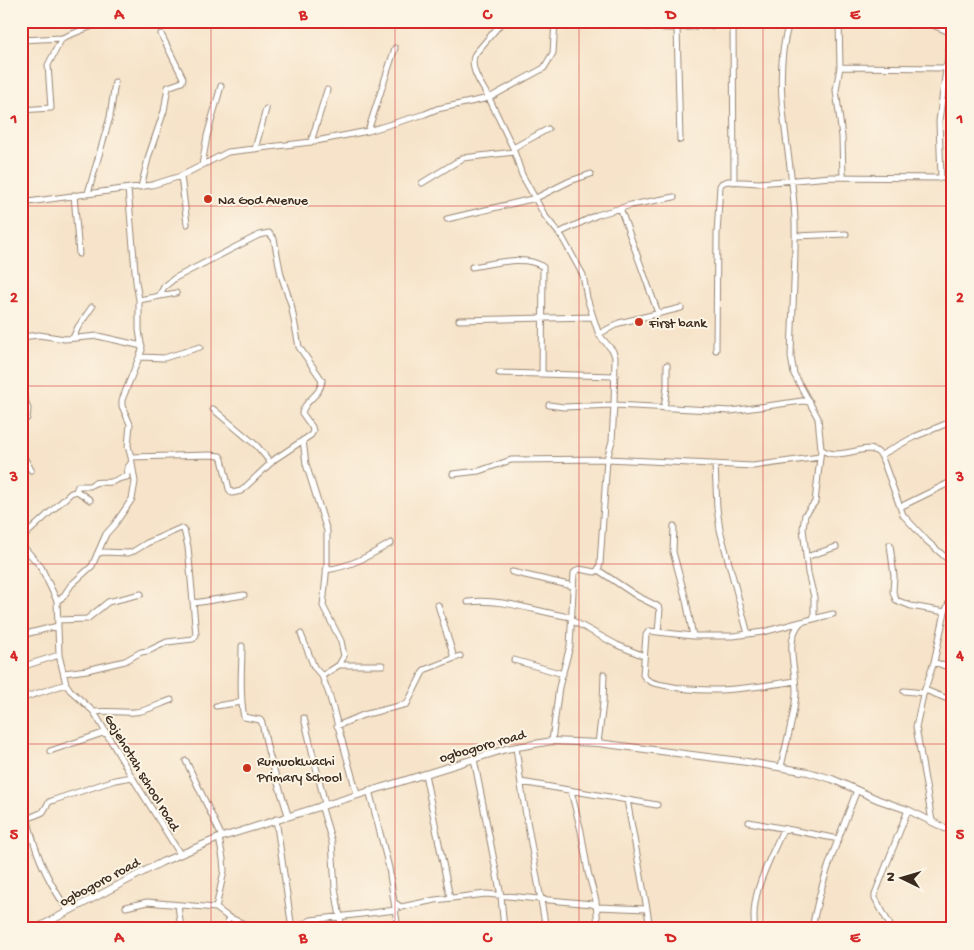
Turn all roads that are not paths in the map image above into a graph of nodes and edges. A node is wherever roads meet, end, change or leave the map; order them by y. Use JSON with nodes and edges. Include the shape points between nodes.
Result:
{"nodes":[{"id":1,"x":105,"y":21,"type":"edge"},
{"id":2,"x":503,"y":21,"type":"edge"},
{"id":3,"x":555,"y":21,"type":"edge"},
{"id":4,"x":639,"y":21,"type":"edge"},
{"id":5,"x":832,"y":21,"type":"edge"},
{"id":6,"x":858,"y":21,"type":"edge"},
{"id":7,"x":923,"y":21,"type":"edge"},
{"id":8,"x":751,"y":22,"type":"edge"},
{"id":9,"x":839,"y":22,"type":"edge"},
{"id":10,"x":700,"y":23,"type":"edge"},
{"id":11,"x":733,"y":25,"type":"junction"},
{"id":12,"x":788,"y":26,"type":"junction"},
{"id":13,"x":678,"y":27,"type":"junction"},
{"id":14,"x":952,"y":33,"type":"edge"},
{"id":15,"x":161,"y":34,"type":"dead end"},
{"id":16,"x":62,"y":38,"type":"junction"},
{"id":17,"x":21,"y":40,"type":"edge"},
{"id":18,"x":395,"y":48,"type":"dead end"},
{"id":19,"x":840,"y":67,"type":"junction"},
{"id":20,"x":946,"y":68,"type":"junction"},
{"id":21,"x":114,"y":82,"type":"dead end"},
{"id":22,"x":221,"y":86,"type":"dead end"},
{"id":23,"x":327,"y":90,"type":"dead end"},
{"id":24,"x":489,"y":98,"type":"junction"},
{"id":25,"x":266,"y":109,"type":"dead end"},
{"id":26,"x":21,"y":110,"type":"edge"},
{"id":27,"x":548,"y":129,"type":"dead end"},
{"id":28,"x":368,"y":131,"type":"junction"},
{"id":29,"x":680,"y":140,"type":"dead end"},
{"id":30,"x":311,"y":142,"type":"junction"},
{"id":31,"x":255,"y":149,"type":"junction"},
{"id":32,"x":513,"y":150,"type":"junction"},
{"id":33,"x":202,"y":165,"type":"junction"},
{"id":34,"x":591,"y":174,"type":"dead end"},
{"id":35,"x":181,"y":176,"type":"junction"},
{"id":36,"x":843,"y":177,"type":"junction"},
{"id":37,"x":792,"y":180,"type":"junction"},
{"id":38,"x":734,"y":182,"type":"junction"},
{"id":39,"x":422,"y":183,"type":"dead end"},
{"id":40,"x":141,"y":186,"type":"junction"},
{"id":41,"x":128,"y":189,"type":"junction"},
{"id":42,"x":88,"y":193,"type":"junction"},
{"id":43,"x":74,"y":196,"type":"junction"},
{"id":44,"x":674,"y":197,"type":"dead end"},
{"id":45,"x":536,"y":198,"type":"junction"},
{"id":46,"x":21,"y":203,"type":"edge"},
{"id":47,"x":620,"y":208,"type":"junction"},
{"id":48,"x":447,"y":219,"type":"dead end"},
{"id":49,"x":187,"y":224,"type":"dead end"},
{"id":50,"x":559,"y":233,"type":"junction"},
{"id":51,"x":846,"y":234,"type":"dead end"},
{"id":52,"x":794,"y":236,"type":"junction"},
{"id":53,"x":79,"y":254,"type":"dead end"},
{"id":54,"x":472,"y":267,"type":"dead end"},
{"id":55,"x":176,"y":293,"type":"dead end"},
{"id":56,"x":159,"y":296,"type":"junction"},
{"id":57,"x":139,"y":300,"type":"junction"},
{"id":58,"x":92,"y":307,"type":"dead end"},
{"id":59,"x":681,"y":308,"type":"dead end"},
{"id":60,"x":658,"y":313,"type":"junction"},
{"id":61,"x":593,"y":317,"type":"junction"},
{"id":62,"x":544,"y":318,"type":"junction"},
{"id":63,"x":459,"y":320,"type":"dead end"},
{"id":64,"x":599,"y":334,"type":"junction"},
{"id":65,"x":23,"y":337,"type":"edge"},
{"id":66,"x":73,"y":338,"type":"junction"},
{"id":67,"x":21,"y":344,"type":"edge"},
{"id":68,"x":142,"y":346,"type":"junction"},
{"id":69,"x":200,"y":347,"type":"dead end"},
{"id":70,"x":716,"y":350,"type":"dead end"},
{"id":71,"x":141,"y":356,"type":"junction"},
{"id":72,"x":667,"y":365,"type":"dead end"},
{"id":73,"x":499,"y":373,"type":"dead end"},
{"id":74,"x":542,"y":374,"type":"junction"},
{"id":75,"x":615,"y":376,"type":"junction"},
{"id":76,"x":21,"y":387,"type":"edge"},
{"id":77,"x":810,"y":402,"type":"junction"},
{"id":78,"x":614,"y":405,"type":"junction"},
{"id":79,"x":548,"y":406,"type":"dead end"},
{"id":80,"x":664,"y":408,"type":"junction"},
{"id":81,"x":213,"y":409,"type":"dead end"},
{"id":82,"x":953,"y":421,"type":"edge"},
{"id":83,"x":21,"y":422,"type":"edge"},
{"id":84,"x":303,"y":440,"type":"junction"},
{"id":85,"x":821,"y":449,"type":"junction"},
{"id":86,"x":21,"y":452,"type":"edge"},
{"id":87,"x":881,"y":455,"type":"junction"},
{"id":88,"x":820,"y":457,"type":"junction"},
{"id":89,"x":131,"y":460,"type":"junction"},
{"id":90,"x":607,"y":460,"type":"junction"},
{"id":91,"x":271,"y":463,"type":"junction"},
{"id":92,"x":715,"y":464,"type":"junction"},
{"id":93,"x":31,"y":470,"type":"dead end"},
{"id":94,"x":453,"y":474,"type":"dead end"},
{"id":95,"x":953,"y":482,"type":"edge"},
{"id":96,"x":76,"y":491,"type":"junction"},
{"id":97,"x":90,"y":500,"type":"dead end"},
{"id":98,"x":900,"y":507,"type":"junction"},
{"id":99,"x":674,"y":526,"type":"dead end"},
{"id":100,"x":21,"y":539,"type":"edge"},
{"id":101,"x":391,"y":543,"type":"dead end"},
{"id":102,"x":890,"y":545,"type":"dead end"},
{"id":103,"x":836,"y":547,"type":"dead end"},
{"id":104,"x":23,"y":548,"type":"edge"},
{"id":105,"x":97,"y":554,"type":"junction"},
{"id":106,"x":806,"y":557,"type":"junction"},
{"id":107,"x":953,"y":564,"type":"edge"},
{"id":108,"x":326,"y":570,"type":"junction"},
{"id":109,"x":598,"y":570,"type":"junction"},
{"id":110,"x":512,"y":572,"type":"dead end"},
{"id":111,"x":573,"y":586,"type":"junction"},
{"id":112,"x":141,"y":594,"type":"dead end"},
{"id":113,"x":953,"y":594,"type":"edge"},
{"id":114,"x":244,"y":595,"type":"dead end"},
{"id":115,"x":57,"y":601,"type":"junction"},
{"id":116,"x":468,"y":602,"type":"dead end"},
{"id":117,"x":194,"y":603,"type":"junction"},
{"id":118,"x":951,"y":603,"type":"edge"},
{"id":119,"x":438,"y":605,"type":"dead end"},
{"id":120,"x":945,"y":612,"type":"junction"},
{"id":121,"x":833,"y":614,"type":"dead end"},
{"id":122,"x":571,"y":619,"type":"junction"},
{"id":123,"x":814,"y":619,"type":"junction"},
{"id":124,"x":58,"y":620,"type":"junction"},
{"id":125,"x":801,"y":622,"type":"junction"},
{"id":126,"x":58,"y":626,"type":"junction"},
{"id":127,"x":658,"y":632,"type":"junction"},
{"id":128,"x":301,"y":634,"type":"dead end"},
{"id":129,"x":748,"y":634,"type":"junction"},
{"id":130,"x":21,"y":635,"type":"edge"},
{"id":131,"x":693,"y":636,"type":"junction"},
{"id":132,"x":242,"y":646,"type":"dead end"},
{"id":133,"x":59,"y":655,"type":"junction"},
{"id":134,"x":460,"y":656,"type":"dead end"},
{"id":135,"x":644,"y":656,"type":"junction"},
{"id":136,"x":454,"y":658,"type":"junction"},
{"id":137,"x":514,"y":660,"type":"dead end"},
{"id":138,"x":934,"y":662,"type":"junction"},
{"id":139,"x":339,"y":665,"type":"junction"},
{"id":140,"x":382,"y":665,"type":"dead end"},
{"id":141,"x":21,"y":667,"type":"edge"},
{"id":142,"x":953,"y":669,"type":"edge"},
{"id":143,"x":64,"y":673,"type":"junction"},
{"id":144,"x":563,"y":674,"type":"junction"},
{"id":145,"x":604,"y":674,"type":"dead end"},
{"id":146,"x":322,"y":676,"type":"junction"},
{"id":147,"x":795,"y":681,"type":"junction"},
{"id":148,"x":66,"y":684,"type":"junction"},
{"id":149,"x":904,"y":691,"type":"dead end"},
{"id":150,"x":924,"y":692,"type":"junction"},
{"id":151,"x":26,"y":697,"type":"dead end"},
{"id":152,"x":171,"y":700,"type":"dead end"},
{"id":153,"x":953,"y":701,"type":"edge"},
{"id":154,"x":242,"y":702,"type":"junction"},
{"id":155,"x":216,"y":706,"type":"dead end"},
{"id":156,"x":94,"y":712,"type":"junction"},
{"id":157,"x":304,"y":718,"type":"dead end"},
{"id":158,"x":337,"y":726,"type":"junction"},
{"id":159,"x":106,"y":732,"type":"junction"},
{"id":160,"x":552,"y":740,"type":"junction"},
{"id":161,"x":598,"y":743,"type":"junction"},
{"id":162,"x":516,"y":747,"type":"junction"},
{"id":163,"x":50,"y":751,"type":"dead end"},
{"id":164,"x":474,"y":759,"type":"junction"},
{"id":165,"x":186,"y":761,"type":"dead end"},
{"id":166,"x":781,"y":767,"type":"junction"},
{"id":167,"x":425,"y":774,"type":"junction"},
{"id":168,"x":132,"y":777,"type":"junction"},
{"id":169,"x":521,"y":782,"type":"junction"},
{"id":170,"x":21,"y":790,"type":"edge"},
{"id":171,"x":369,"y":790,"type":"junction"},
{"id":172,"x":857,"y":790,"type":"junction"},
{"id":173,"x":571,"y":791,"type":"junction"},
{"id":174,"x":357,"y":794,"type":"junction"},
{"id":175,"x":627,"y":800,"type":"junction"},
{"id":176,"x":323,"y":805,"type":"junction"},
{"id":177,"x":657,"y":805,"type":"dead end"},
{"id":178,"x":908,"y":810,"type":"junction"},
{"id":179,"x":288,"y":815,"type":"junction"},
{"id":180,"x":276,"y":819,"type":"junction"},
{"id":181,"x":932,"y":821,"type":"junction"},
{"id":182,"x":28,"y":822,"type":"junction"},
{"id":183,"x":749,"y":822,"type":"dead end"},
{"id":184,"x":21,"y":826,"type":"edge"},
{"id":185,"x":783,"y":829,"type":"junction"},
{"id":186,"x":953,"y":832,"type":"edge"},
{"id":187,"x":220,"y":837,"type":"junction"},
{"id":188,"x":839,"y":839,"type":"junction"},
{"id":189,"x":180,"y":854,"type":"junction"},
{"id":190,"x":501,"y":896,"type":"junction"},
{"id":191,"x":450,"y":898,"type":"junction"},
{"id":192,"x":542,"y":899,"type":"junction"},
{"id":193,"x":595,"y":904,"type":"junction"},
{"id":194,"x":178,"y":906,"type":"junction"},
{"id":195,"x":126,"y":907,"type":"dead end"},
{"id":196,"x":216,"y":908,"type":"junction"},
{"id":197,"x":398,"y":910,"type":"junction"},
{"id":198,"x":647,"y":910,"type":"junction"},
{"id":199,"x":68,"y":911,"type":"junction"},
{"id":200,"x":341,"y":915,"type":"junction"},
{"id":201,"x":228,"y":917,"type":"junction"},
{"id":202,"x":953,"y":925,"type":"edge"},
{"id":203,"x":293,"y":928,"type":"edge"},
{"id":204,"x":35,"y":929,"type":"edge"},
{"id":205,"x":181,"y":929,"type":"edge"},
{"id":206,"x":227,"y":929,"type":"edge"},
{"id":207,"x":256,"y":929,"type":"edge"},
{"id":208,"x":278,"y":929,"type":"edge"},
{"id":209,"x":342,"y":929,"type":"edge"},
{"id":210,"x":398,"y":929,"type":"edge"},
{"id":211,"x":504,"y":929,"type":"edge"},
{"id":212,"x":546,"y":929,"type":"edge"},
{"id":213,"x":598,"y":929,"type":"edge"},
{"id":214,"x":650,"y":929,"type":"edge"},
{"id":215,"x":755,"y":929,"type":"edge"},
{"id":216,"x":812,"y":929,"type":"edge"},
{"id":217,"x":892,"y":929,"type":"edge"},
{"id":218,"x":947,"y":929,"type":"edge"}],
"edges":[{"from":1,"to":16,"type":"street"},
{"from":2,"to":24,"type":"street","via":[[472,60]]},
{"from":3,"to":24,"type":"street","via":[[553,54],[544,68]]},
{"from":4,"to":13,"type":"street","via":[[647,28]]},
{"from":5,"to":9,"type":"street"},
{"from":5,"to":12,"type":"street","via":[[792,22]]},
{"from":6,"to":9,"type":"street"},
{"from":7,"to":14,"type":"street"},
{"from":8,"to":11,"type":"street"},
{"from":8,"to":12,"type":"street"},
{"from":9,"to":19,"type":"street"},
{"from":10,"to":11,"type":"street"},
{"from":10,"to":13,"type":"street"},
{"from":11,"to":38,"type":"street"},
{"from":12,"to":37,"type":"street","via":[[782,88]]},
{"from":13,"to":29,"type":"street"},
{"from":14,"to":20,"type":"street"},
{"from":15,"to":40,"type":"street","via":[[182,82],[168,87],[164,112]]},
{"from":16,"to":17,"type":"street"},
{"from":16,"to":26,"type":"street","via":[[48,65],[51,108]]},
{"from":18,"to":28,"type":"street"},
{"from":19,"to":20,"type":"street"},
{"from":19,"to":36,"type":"street","via":[[836,90]]},
{"from":20,"to":36,"type":"street","via":[[939,121],[941,178]]},
{"from":21,"to":42,"type":"street","via":[[110,116]]},
{"from":22,"to":33,"type":"street"},
{"from":23,"to":30,"type":"street"},
{"from":24,"to":28,"type":"street","via":[[438,109]]},
{"from":24,"to":32,"type":"street"},
{"from":25,"to":31,"type":"street"},
{"from":27,"to":32,"type":"street"},
{"from":28,"to":30,"type":"street"},
{"from":30,"to":31,"type":"street"},
{"from":31,"to":33,"type":"street","via":[[228,152]]},
{"from":32,"to":39,"type":"street","via":[[463,158]]},
{"from":32,"to":45,"type":"street","via":[[522,175]]},
{"from":33,"to":35,"type":"street"},
{"from":34,"to":45,"type":"street"},
{"from":35,"to":40,"type":"street"},
{"from":35,"to":49,"type":"street"},
{"from":36,"to":37,"type":"street"},
{"from":37,"to":38,"type":"street"},
{"from":37,"to":52,"type":"street"},
{"from":38,"to":70,"type":"street","via":[[722,183],[718,193]]},
{"from":40,"to":41,"type":"street"},
{"from":41,"to":42,"type":"street"},
{"from":41,"to":57,"type":"street"},
{"from":42,"to":43,"type":"street"},
{"from":43,"to":46,"type":"street"},
{"from":43,"to":53,"type":"street"},
{"from":44,"to":47,"type":"street"},
{"from":45,"to":48,"type":"street"},
{"from":45,"to":50,"type":"street"},
{"from":47,"to":50,"type":"street"},
{"from":47,"to":60,"type":"street"},
{"from":50,"to":61,"type":"street","via":[[583,276]]},
{"from":51,"to":52,"type":"street"},
{"from":52,"to":77,"type":"street","via":[[791,357],[794,374]]},
{"from":54,"to":62,"type":"street","via":[[515,261],[544,267]]},
{"from":55,"to":56,"type":"street"},
{"from":56,"to":57,"type":"street"},
{"from":56,"to":84,"type":"street","via":[[168,282],[269,233],[274,240],[291,304],[299,347],[322,380],[319,391],[303,409],[302,413],[313,431]]},
{"from":57,"to":68,"type":"street"},
{"from":58,"to":66,"type":"street"},
{"from":59,"to":60,"type":"street"},
{"from":60,"to":64,"type":"street","via":[[619,323]]},
{"from":61,"to":62,"type":"street"},
{"from":61,"to":64,"type":"street"},
{"from":62,"to":63,"type":"street"},
{"from":62,"to":74,"type":"street"},
{"from":64,"to":75,"type":"street","via":[[613,351]]},
{"from":65,"to":66,"type":"street"},
{"from":65,"to":67,"type":"street"},
{"from":66,"to":68,"type":"street","via":[[98,336]]},
{"from":68,"to":71,"type":"street"},
{"from":69,"to":71,"type":"street","via":[[164,358]]},
{"from":71,"to":89,"type":"street","via":[[122,400],[130,424],[128,446]]},
{"from":72,"to":80,"type":"street"},
{"from":73,"to":74,"type":"street"},
{"from":74,"to":75,"type":"street"},
{"from":75,"to":78,"type":"street"},
{"from":76,"to":83,"type":"street","via":[[28,409],[26,418]]},
{"from":77,"to":80,"type":"street","via":[[731,411]]},
{"from":77,"to":85,"type":"street","via":[[818,418]]},
{"from":78,"to":79,"type":"street"},
{"from":78,"to":80,"type":"street"},
{"from":78,"to":90,"type":"street","via":[[612,441]]},
{"from":81,"to":91,"type":"street"},
{"from":82,"to":87,"type":"street"},
{"from":84,"to":91,"type":"street"},
{"from":84,"to":108,"type":"street","via":[[306,464],[327,531]]},
{"from":85,"to":87,"type":"street","via":[[832,454],[870,449]]},
{"from":85,"to":88,"type":"street"},
{"from":86,"to":93,"type":"street"},
{"from":87,"to":98,"type":"street"},
{"from":88,"to":92,"type":"street","via":[[761,466]]},
{"from":88,"to":106,"type":"street","via":[[815,502],[802,528]]},
{"from":89,"to":91,"type":"street","via":[[220,456],[232,493],[241,491]]},
{"from":89,"to":96,"type":"street","via":[[127,477],[78,486]]},
{"from":89,"to":105,"type":"street","via":[[135,482],[132,499],[106,534]]},
{"from":90,"to":92,"type":"street"},
{"from":90,"to":94,"type":"street","via":[[511,460],[479,471]]},
{"from":90,"to":109,"type":"street"},
{"from":92,"to":129,"type":"street","via":[[720,530]]},
{"from":95,"to":98,"type":"street"},
{"from":96,"to":97,"type":"street"},
{"from":96,"to":100,"type":"street"},
{"from":98,"to":107,"type":"street","via":[[911,525]]},
{"from":99,"to":131,"type":"street","via":[[673,552]]},
{"from":101,"to":108,"type":"street","via":[[345,567]]},
{"from":102,"to":120,"type":"street","via":[[896,600]]},
{"from":103,"to":106,"type":"street"},
{"from":104,"to":115,"type":"street","via":[[41,567]]},
{"from":105,"to":115,"type":"street","via":[[92,566]]},
{"from":105,"to":117,"type":"street","via":[[128,553],[180,528],[184,530]]},
{"from":106,"to":123,"type":"street","via":[[814,597]]},
{"from":108,"to":139,"type":"street","via":[[323,606],[341,641],[344,656]]},
{"from":109,"to":111,"type":"street","via":[[579,569],[574,573]]},
{"from":109,"to":127,"type":"street","via":[[660,609]]},
{"from":110,"to":111,"type":"street"},
{"from":111,"to":122,"type":"street"},
{"from":112,"to":124,"type":"street","via":[[108,602],[87,619]]},
{"from":113,"to":118,"type":"street"},
{"from":114,"to":117,"type":"street"},
{"from":115,"to":124,"type":"street"},
{"from":116,"to":122,"type":"street","via":[[507,602]]},
{"from":117,"to":143,"type":"street","via":[[194,639],[167,642],[125,661]]},
{"from":118,"to":120,"type":"street"},
{"from":119,"to":136,"type":"street"},
{"from":120,"to":138,"type":"street"},
{"from":121,"to":123,"type":"street"},
{"from":122,"to":135,"type":"street"},
{"from":122,"to":144,"type":"street","via":[[570,646]]},
{"from":123,"to":125,"type":"street"},
{"from":124,"to":126,"type":"street"},
{"from":125,"to":129,"type":"street"},
{"from":125,"to":147,"type":"street","via":[[794,631],[792,645]]},
{"from":126,"to":130,"type":"street"},
{"from":126,"to":133,"type":"street"},
{"from":127,"to":131,"type":"street"},
{"from":127,"to":135,"type":"street","via":[[648,631]]},
{"from":128,"to":146,"type":"street","via":[[314,667]]},
{"from":129,"to":131,"type":"street"},
{"from":132,"to":154,"type":"street"},
{"from":133,"to":141,"type":"street"},
{"from":133,"to":143,"type":"street"},
{"from":134,"to":136,"type":"street"},
{"from":135,"to":147,"type":"street","via":[[645,679],[682,689],[744,690]]},
{"from":136,"to":158,"type":"street","via":[[424,670],[407,704],[363,715]]},
{"from":137,"to":144,"type":"street"},
{"from":138,"to":142,"type":"street"},
{"from":138,"to":150,"type":"street"},
{"from":139,"to":140,"type":"street"},
{"from":139,"to":146,"type":"street"},
{"from":143,"to":148,"type":"street"},
{"from":144,"to":160,"type":"street"},
{"from":145,"to":161,"type":"street"},
{"from":146,"to":158,"type":"street"},
{"from":147,"to":166,"type":"street","via":[[796,694]]},
{"from":148,"to":151,"type":"street"},
{"from":148,"to":156,"type":"street","name":"Gojehotah school road"},
{"from":149,"to":150,"type":"street"},
{"from":150,"to":153,"type":"street"},
{"from":150,"to":181,"type":"street","via":[[916,727]]},
{"from":152,"to":156,"type":"street","via":[[143,711]]},
{"from":154,"to":155,"type":"street"},
{"from":154,"to":179,"type":"street","via":[[244,717],[262,723]]},
{"from":156,"to":159,"type":"street","name":"Gojehotah school road"},
{"from":157,"to":176,"type":"street"},
{"from":158,"to":174,"type":"street"},
{"from":159,"to":163,"type":"street"},
{"from":159,"to":168,"type":"street","name":"Gojehotah school road"},
{"from":160,"to":161,"type":"street","name":"ogbogoro road"},
{"from":160,"to":162,"type":"street","name":"ogbogoro road"},
{"from":161,"to":166,"type":"street","name":"ogbogoro road"},
{"from":162,"to":164,"type":"street","name":"ogbogoro road"},
{"from":162,"to":169,"type":"street"},
{"from":164,"to":167,"type":"street","name":"ogbogoro road"},
{"from":164,"to":190,"type":"street"},
{"from":165,"to":187,"type":"street"},
{"from":166,"to":172,"type":"street","name":"ogbogoro road","via":[[816,774]]},
{"from":167,"to":171,"type":"street","name":"ogbogoro road"},
{"from":167,"to":191,"type":"street"},
{"from":168,"to":182,"type":"street","via":[[49,802],[43,812]]},
{"from":168,"to":189,"type":"street","name":"Gojehotah school road"},
{"from":169,"to":173,"type":"street"},
{"from":169,"to":192,"type":"street"},
{"from":170,"to":182,"type":"street"},
{"from":171,"to":174,"type":"street","name":"ogbogoro road"},
{"from":171,"to":197,"type":"street"},
{"from":172,"to":178,"type":"street","name":"ogbogoro road"},
{"from":172,"to":188,"type":"street"},
{"from":173,"to":175,"type":"street"},
{"from":173,"to":193,"type":"street"},
{"from":174,"to":176,"type":"street","name":"ogbogoro road"},
{"from":175,"to":177,"type":"street"},
{"from":175,"to":198,"type":"street"},
{"from":176,"to":179,"type":"street","name":"ogbogoro road"},
{"from":176,"to":200,"type":"street","via":[[332,842],[335,888]]},
{"from":178,"to":181,"type":"street","name":"ogbogoro road"},
{"from":178,"to":217,"type":"street","via":[[875,894]]},
{"from":179,"to":180,"type":"street","name":"ogbogoro road"},
{"from":180,"to":187,"type":"street","name":"ogbogoro road"},
{"from":180,"to":203,"type":"street"},
{"from":181,"to":186,"type":"street","name":"ogbogoro road"},
{"from":182,"to":184,"type":"street"},
{"from":182,"to":199,"type":"street","via":[[38,856]]},
{"from":183,"to":185,"type":"street"},
{"from":185,"to":188,"type":"street"},
{"from":185,"to":215,"type":"street","via":[[754,897]]},
{"from":187,"to":189,"type":"street","name":"ogbogoro road"},
{"from":187,"to":196,"type":"street","via":[[224,871]]},
{"from":188,"to":216,"type":"street"},
{"from":189,"to":199,"type":"street","name":"ogbogoro road"},
{"from":190,"to":191,"type":"street","via":[[486,894]]},
{"from":190,"to":192,"type":"street"},
{"from":190,"to":211,"type":"street"},
{"from":191,"to":197,"type":"street"},
{"from":192,"to":193,"type":"street"},
{"from":192,"to":212,"type":"street"},
{"from":193,"to":198,"type":"street"},
{"from":193,"to":213,"type":"street"},
{"from":194,"to":195,"type":"street","via":[[148,902]]},
{"from":194,"to":196,"type":"street"},
{"from":194,"to":205,"type":"street"},
{"from":196,"to":201,"type":"street"},
{"from":197,"to":200,"type":"street"},
{"from":197,"to":210,"type":"street"},
{"from":198,"to":214,"type":"street"},
{"from":199,"to":204,"type":"street","name":"ogbogoro road"},
{"from":200,"to":203,"type":"street","via":[[311,920]]},
{"from":200,"to":209,"type":"street"},
{"from":201,"to":206,"type":"street"},
{"from":201,"to":207,"type":"street"},
{"from":202,"to":218,"type":"street"},
{"from":203,"to":208,"type":"street"}]}
